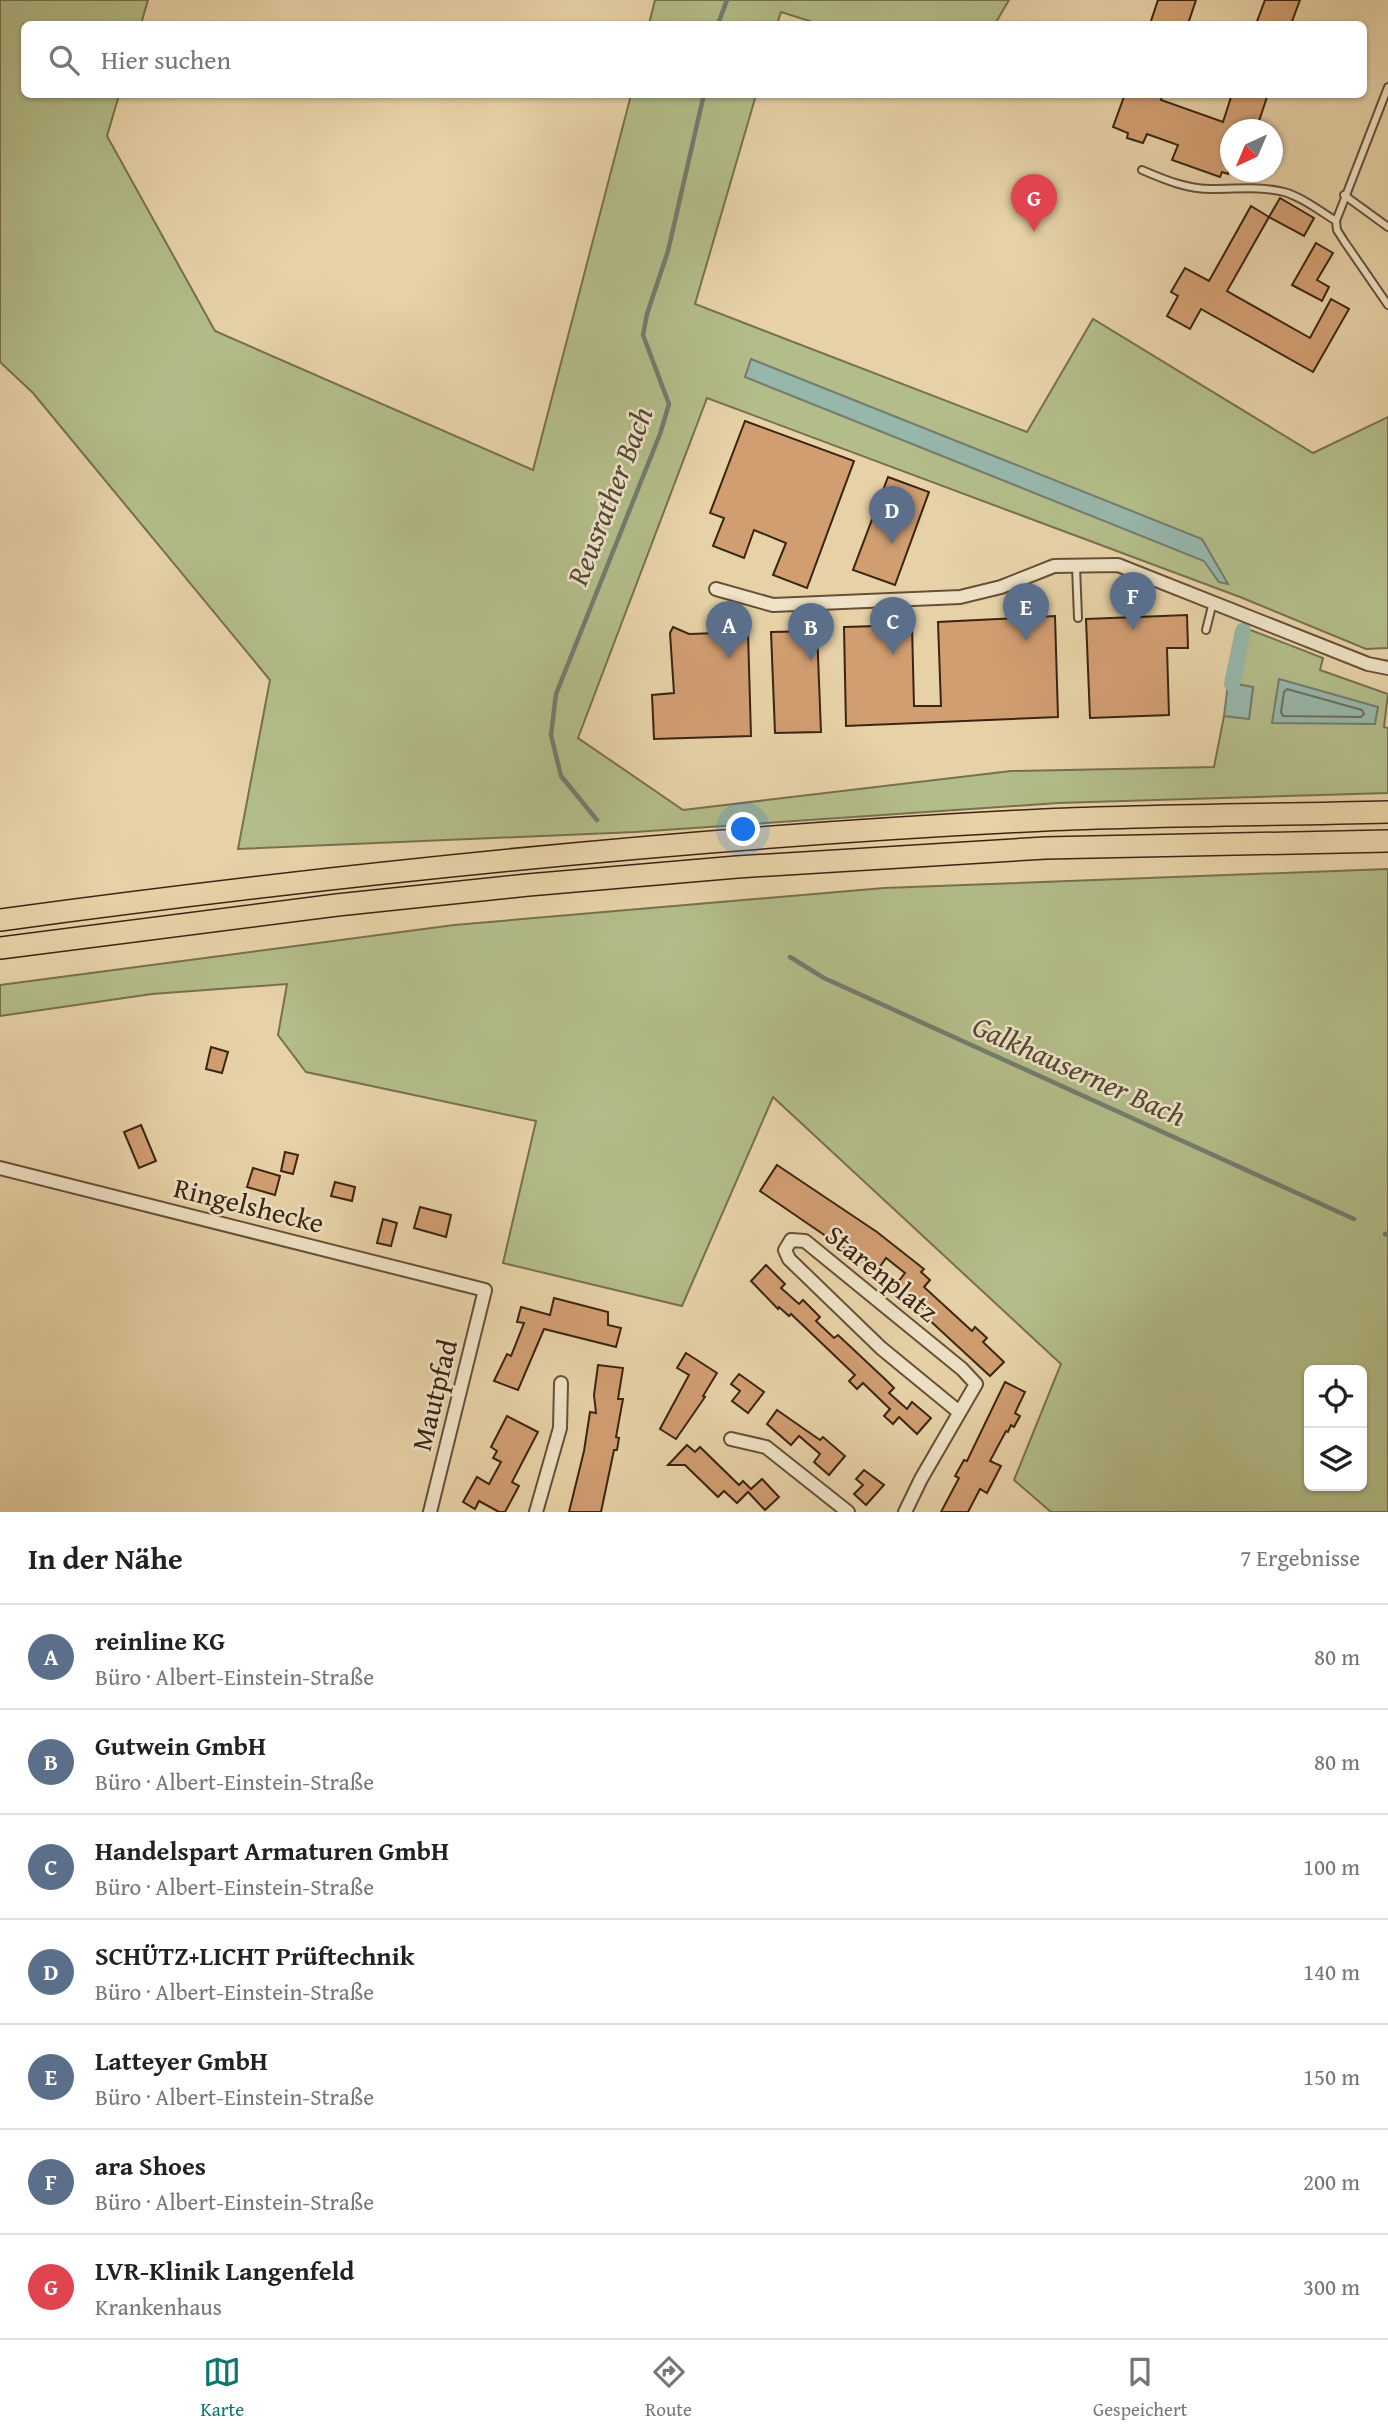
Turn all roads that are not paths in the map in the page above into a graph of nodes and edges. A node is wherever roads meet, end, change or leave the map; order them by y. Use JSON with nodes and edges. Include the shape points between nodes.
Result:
{"nodes":[{"id":1,"x":1388,"y":87,"type":"edge"},
{"id":2,"x":1142,"y":170,"type":"dead end"},
{"id":3,"x":1344,"y":195,"type":"junction"},
{"id":4,"x":1336,"y":221,"type":"junction"},
{"id":5,"x":1388,"y":227,"type":"edge"},
{"id":6,"x":1388,"y":305,"type":"edge"},
{"id":7,"x":1076,"y":566,"type":"junction"},
{"id":8,"x":716,"y":589,"type":"dead end"},
{"id":9,"x":1213,"y":602,"type":"junction"},
{"id":10,"x":1077,"y":618,"type":"dead end"},
{"id":11,"x":1206,"y":630,"type":"dead end"},
{"id":12,"x":1388,"y":668,"type":"edge"},
{"id":13,"x":1388,"y":812,"type":"edge"},
{"id":14,"x":1388,"y":841,"type":"edge"},
{"id":15,"x":0,"y":919,"type":"edge"},
{"id":16,"x":0,"y":948,"type":"edge"},
{"id":17,"x":0,"y":1168,"type":"edge"},
{"id":18,"x":485,"y":1290,"type":"joint"},
{"id":19,"x":561,"y":1383,"type":"dead end"},
{"id":20,"x":959,"y":1412,"type":"junction"},
{"id":21,"x":731,"y":1439,"type":"dead end"},
{"id":22,"x":430,"y":1512,"type":"edge"},
{"id":23,"x":536,"y":1512,"type":"edge"},
{"id":24,"x":848,"y":1512,"type":"edge"},
{"id":25,"x":905,"y":1512,"type":"edge"}],
"edges":[{"from":1,"to":3,"type":"lane"},
{"from":2,"to":4,"type":"lane","via":[[1195,188],[1288,193]]},
{"from":3,"to":4,"type":"lane"},
{"from":3,"to":5,"type":"lane"},
{"from":4,"to":6,"type":"lane","via":[[1337,230]]},
{"from":7,"to":8,"type":"street","via":[[1054,566],[960,597],[773,605]]},
{"from":7,"to":9,"type":"street","via":[[1118,565]]},
{"from":7,"to":10,"type":"lane"},
{"from":9,"to":11,"type":"lane"},
{"from":9,"to":12,"type":"street"},
{"from":13,"to":15,"type":"highway","via":[[1046,820],[721,842],[345,876]]},
{"from":14,"to":16,"type":"highway","via":[[1045,848],[723,869],[351,903]]},
{"from":17,"to":18,"type":"street","name":"Ringelshecke"},
{"from":18,"to":22,"type":"street","name":"Mautpfad"},
{"from":19,"to":23,"type":"street","via":[[560,1428]]},
{"from":20,"to":20,"type":"street","name":"Starenplatz","via":[[976,1384],[962,1368],[805,1241],[791,1240],[785,1250],[789,1259],[881,1348]]},
{"from":20,"to":25,"type":"street"},
{"from":21,"to":24,"type":"street","via":[[766,1447]]}]}
